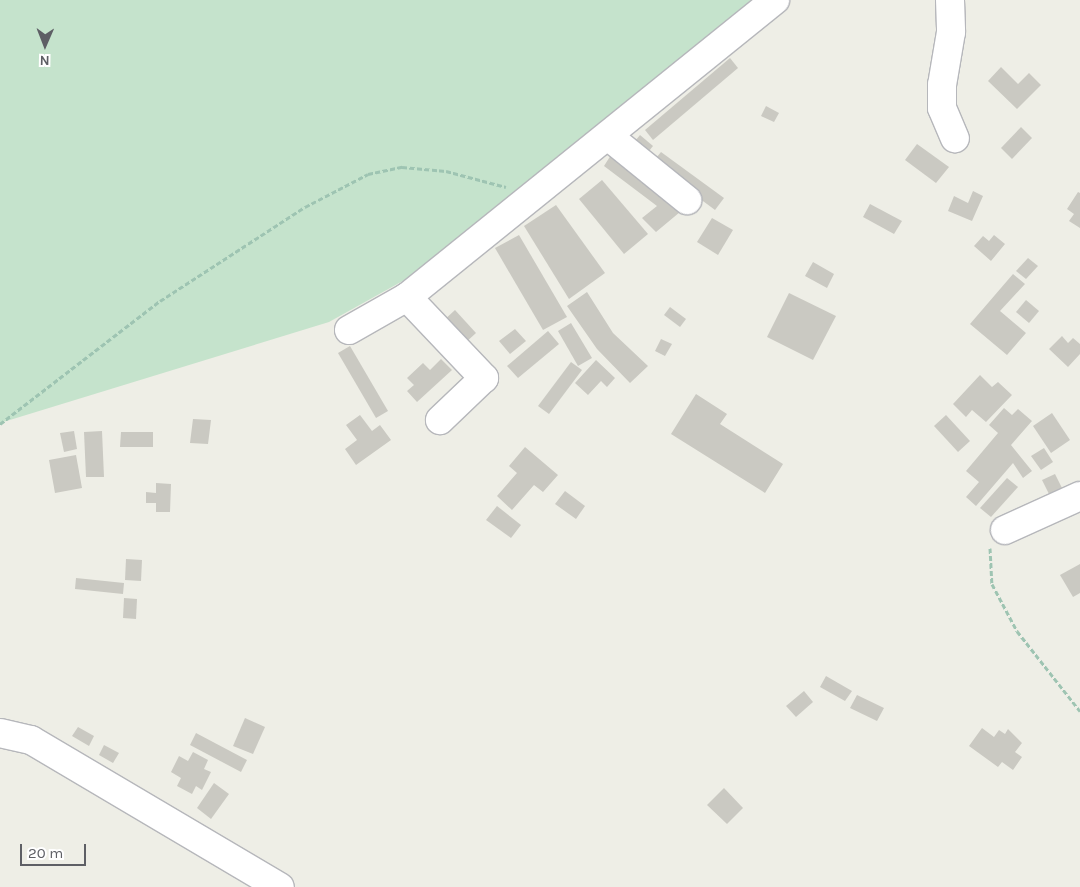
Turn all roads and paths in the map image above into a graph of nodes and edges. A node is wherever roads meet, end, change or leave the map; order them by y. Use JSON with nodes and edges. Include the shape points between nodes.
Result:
{"nodes":[{"id":1,"x":775,"y":0,"type":"edge"},
{"id":2,"x":950,"y":0,"type":"edge"},
{"id":3,"x":608,"y":136,"type":"junction"},
{"id":4,"x":955,"y":138,"type":"dead end"},
{"id":5,"x":532,"y":197,"type":"junction"},
{"id":6,"x":687,"y":200,"type":"dead end"},
{"id":7,"x":407,"y":297,"type":"junction"},
{"id":8,"x":349,"y":330,"type":"dead end"},
{"id":9,"x":440,"y":420,"type":"dead end"},
{"id":10,"x":0,"y":424,"type":"edge"},
{"id":11,"x":1080,"y":496,"type":"edge"},
{"id":12,"x":1005,"y":530,"type":"joint"},
{"id":13,"x":1080,"y":712,"type":"edge"},
{"id":14,"x":0,"y":733,"type":"edge"},
{"id":15,"x":280,"y":887,"type":"edge"}],
"edges":[{"from":1,"to":3,"type":"street"},
{"from":2,"to":4,"type":"street","via":[[951,32],[942,85],[942,108]]},
{"from":3,"to":5,"type":"street"},
{"from":3,"to":6,"type":"street"},
{"from":5,"to":7,"type":"street"},
{"from":5,"to":10,"type":"path","via":[[488,180],[446,171],[402,167],[368,174],[305,207],[160,302]]},
{"from":7,"to":8,"type":"street"},
{"from":7,"to":9,"type":"street","via":[[484,378]]},
{"from":11,"to":12,"type":"street"},
{"from":12,"to":13,"type":"path","via":[[990,544],[992,584],[1017,631]]},
{"from":14,"to":15,"type":"street","via":[[31,740]]}]}
